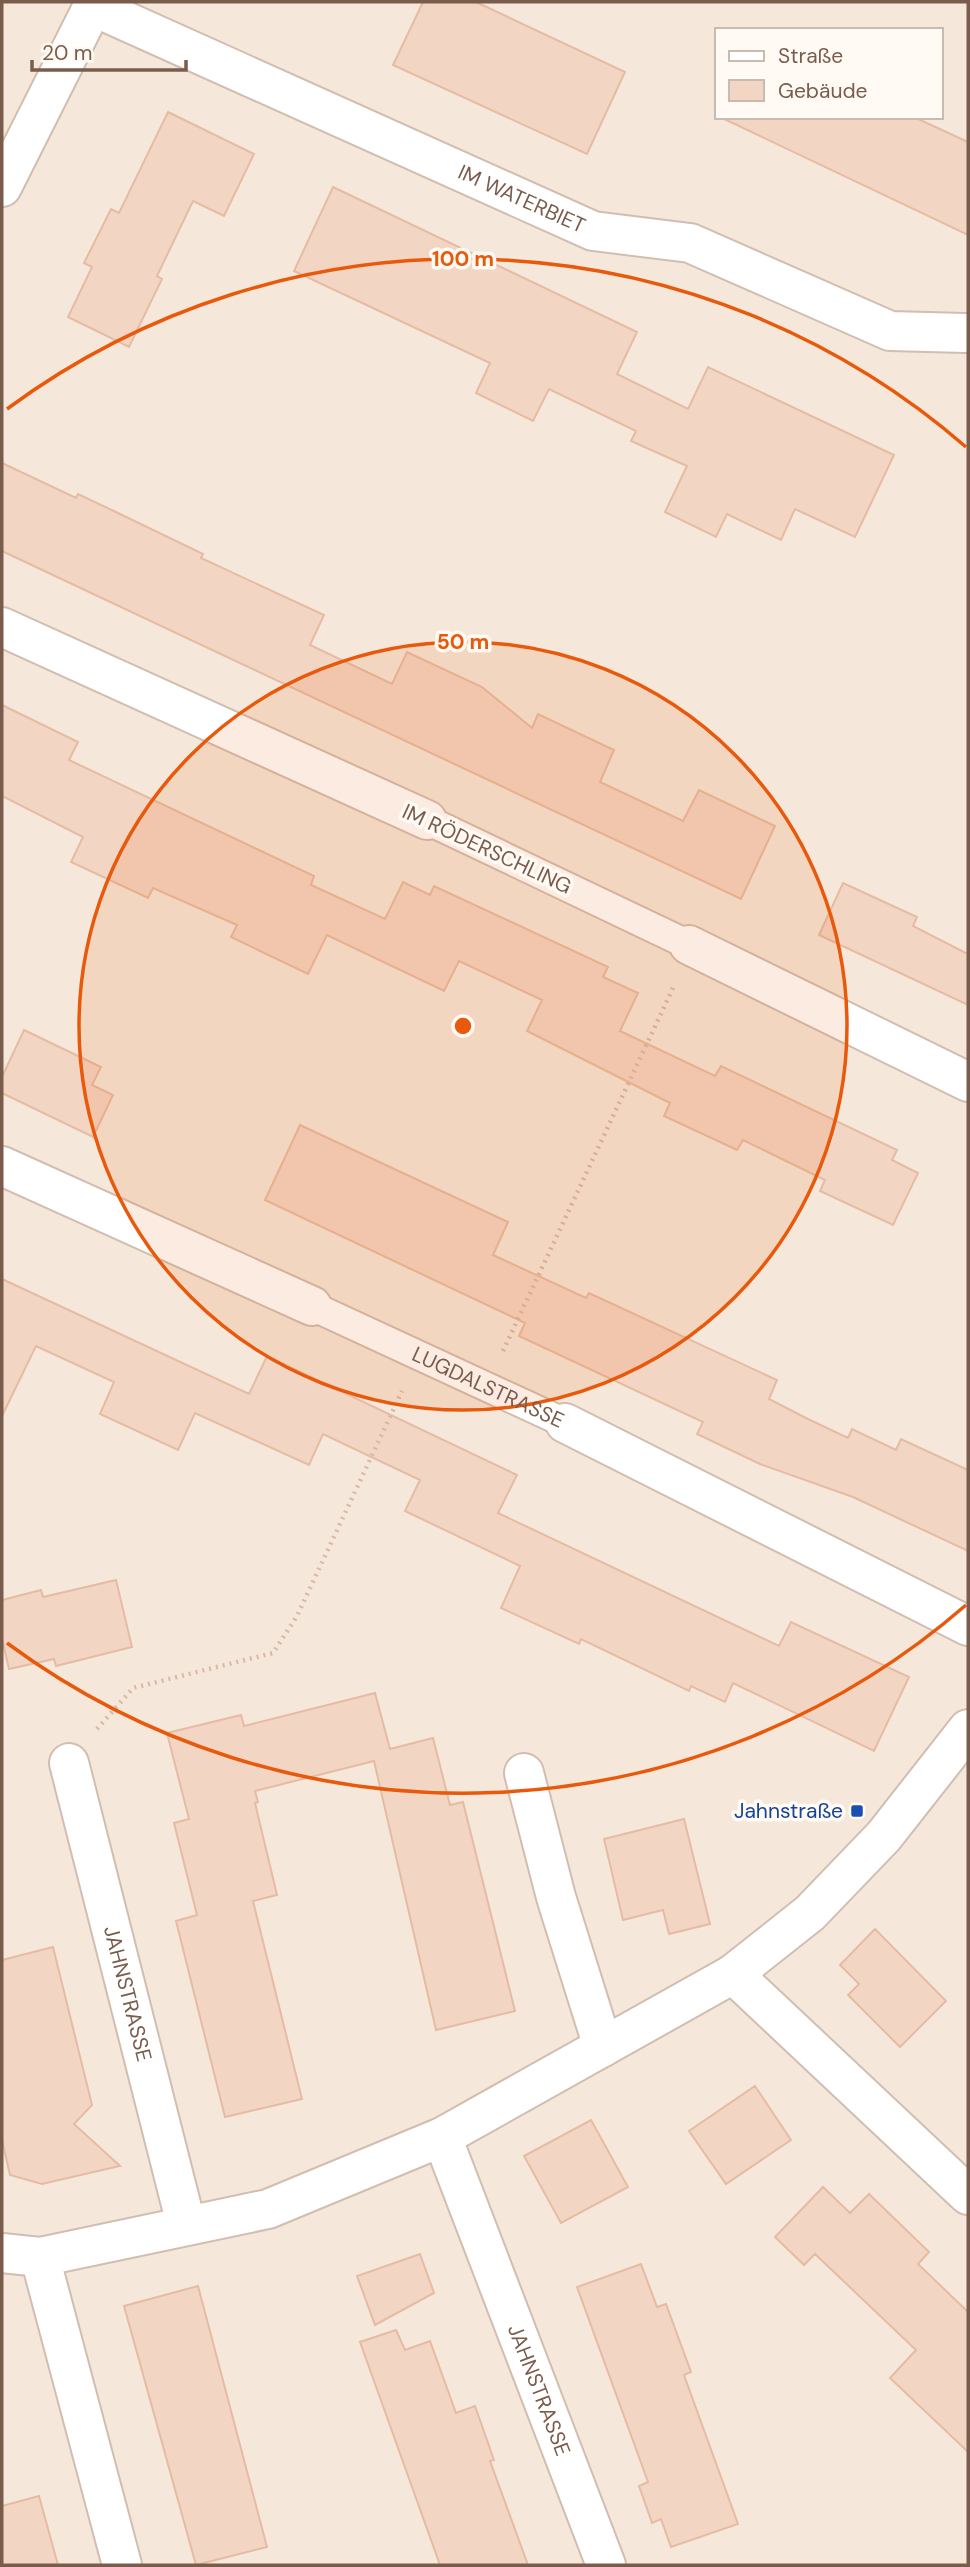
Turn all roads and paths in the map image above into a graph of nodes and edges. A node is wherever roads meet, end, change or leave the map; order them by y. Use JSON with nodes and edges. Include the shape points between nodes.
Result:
{"nodes":[{"id":1,"x":93,"y":4,"type":"edge"},
{"id":2,"x":2,"y":187,"type":"edge"},
{"id":3,"x":967,"y":334,"type":"edge"},
{"id":4,"x":2,"y":626,"type":"edge"},
{"id":5,"x":427,"y":820,"type":"joint"},
{"id":6,"x":691,"y":946,"type":"junction"},
{"id":7,"x":968,"y":1082,"type":"edge"},
{"id":8,"x":2,"y":1166,"type":"edge"},
{"id":9,"x":312,"y":1306,"type":"joint"},
{"id":10,"x":419,"y":1355,"type":"junction"},
{"id":11,"x":487,"y":1387,"type":"junction"},
{"id":12,"x":565,"y":1423,"type":"joint"},
{"id":13,"x":968,"y":1626,"type":"edge"},
{"id":14,"x":968,"y":1729,"type":"edge"},
{"id":15,"x":69,"y":1763,"type":"joint"},
{"id":16,"x":524,"y":1773,"type":"dead end"},
{"id":17,"x":733,"y":1974,"type":"junction"},
{"id":18,"x":603,"y":2047,"type":"junction"},
{"id":19,"x":442,"y":2137,"type":"junction"},
{"id":20,"x":968,"y":2195,"type":"edge"},
{"id":21,"x":186,"y":2224,"type":"junction"},
{"id":22,"x":2,"y":2253,"type":"edge"},
{"id":23,"x":40,"y":2256,"type":"junction"},
{"id":24,"x":122,"y":2565,"type":"edge"},
{"id":25,"x":606,"y":2565,"type":"edge"}],
"edges":[{"from":1,"to":2,"type":"street"},
{"from":1,"to":3,"type":"street","name":"IM WATERBIET","via":[[593,231],[690,243],[890,331]]},
{"from":4,"to":5,"type":"street","name":"IM RÖDERSCHLING"},
{"from":5,"to":6,"type":"lane","name":"IM RÖDERSCHLING"},
{"from":6,"to":7,"type":"street","name":"IM RÖDERSCHLING"},
{"from":6,"to":11,"type":"path"},
{"from":8,"to":9,"type":"street","name":"LUGDALSTRASSE"},
{"from":9,"to":10,"type":"lane","name":"LUGDALSTRASSE"},
{"from":10,"to":11,"type":"lane","name":"LUGDALSTRASSE"},
{"from":10,"to":15,"type":"path","via":[[297,1616],[273,1653],[132,1688]]},
{"from":11,"to":12,"type":"lane","name":"LUGDALSTRASSE"},
{"from":12,"to":13,"type":"street","name":"LUGDALSTRASSE"},
{"from":14,"to":17,"type":"street","via":[[884,1836],[810,1913]]},
{"from":15,"to":21,"type":"street","name":"JAHNSTRASSE"},
{"from":16,"to":18,"type":"street","via":[[556,1897]]},
{"from":17,"to":18,"type":"street"},
{"from":17,"to":20,"type":"street"},
{"from":18,"to":19,"type":"street"},
{"from":19,"to":21,"type":"street","via":[[268,2209]]},
{"from":19,"to":25,"type":"street","name":"JAHNSTRASSE"},
{"from":21,"to":23,"type":"street"},
{"from":22,"to":23,"type":"street"},
{"from":23,"to":24,"type":"street"}]}
